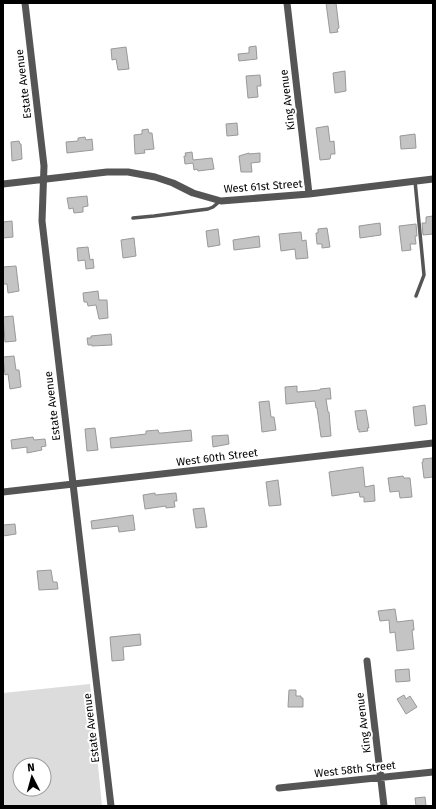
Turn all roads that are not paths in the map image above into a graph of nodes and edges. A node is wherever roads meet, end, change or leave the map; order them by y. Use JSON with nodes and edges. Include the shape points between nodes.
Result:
{"nodes":[{"id":1,"x":25,"y":3,"type":"edge"},
{"id":2,"x":287,"y":3,"type":"edge"},
{"id":3,"x":433,"y":179,"type":"edge"},
{"id":4,"x":43,"y":180,"type":"junction"},
{"id":5,"x":415,"y":181,"type":"junction"},
{"id":6,"x":3,"y":184,"type":"edge"},
{"id":7,"x":309,"y":194,"type":"junction"},
{"id":8,"x":221,"y":201,"type":"junction"},
{"id":9,"x":133,"y":218,"type":"dead end"},
{"id":10,"x":416,"y":296,"type":"dead end"},
{"id":11,"x":433,"y":443,"type":"edge"},
{"id":12,"x":72,"y":484,"type":"junction"},
{"id":13,"x":3,"y":492,"type":"edge"},
{"id":14,"x":367,"y":661,"type":"dead end"},
{"id":15,"x":433,"y":772,"type":"edge"},
{"id":16,"x":380,"y":778,"type":"junction"},
{"id":17,"x":279,"y":788,"type":"dead end"},
{"id":18,"x":111,"y":806,"type":"edge"},
{"id":19,"x":384,"y":806,"type":"edge"}],
"edges":[{"from":1,"to":4,"type":"street","name":"Estate Avenue","via":[[44,162]]},
{"from":2,"to":7,"type":"street","name":"King Avenue"},
{"from":3,"to":5,"type":"street","name":"West 61st Street"},
{"from":4,"to":6,"type":"street","name":"West 61st Street"},
{"from":4,"to":8,"type":"street","name":"West 61st Street","via":[[107,172],[135,173],[163,179],[194,193]]},
{"from":4,"to":12,"type":"street","name":"Estate Avenue","via":[[42,221]]},
{"from":5,"to":7,"type":"street","name":"West 61st Street"},
{"from":5,"to":10,"type":"lane","via":[[424,275]]},
{"from":7,"to":8,"type":"street","name":"West 61st Street"},
{"from":8,"to":9,"type":"lane","via":[[208,209]]},
{"from":11,"to":12,"type":"street","name":"West 60th Street"},
{"from":12,"to":13,"type":"street","name":"West 60th Street"},
{"from":12,"to":18,"type":"street","name":"Estate Avenue"},
{"from":14,"to":16,"type":"street","name":"King Avenue"},
{"from":15,"to":16,"type":"street","name":"West 58th Street"},
{"from":16,"to":17,"type":"street","name":"West 58th Street"},
{"from":16,"to":19,"type":"street","name":"King Avenue"}]}
